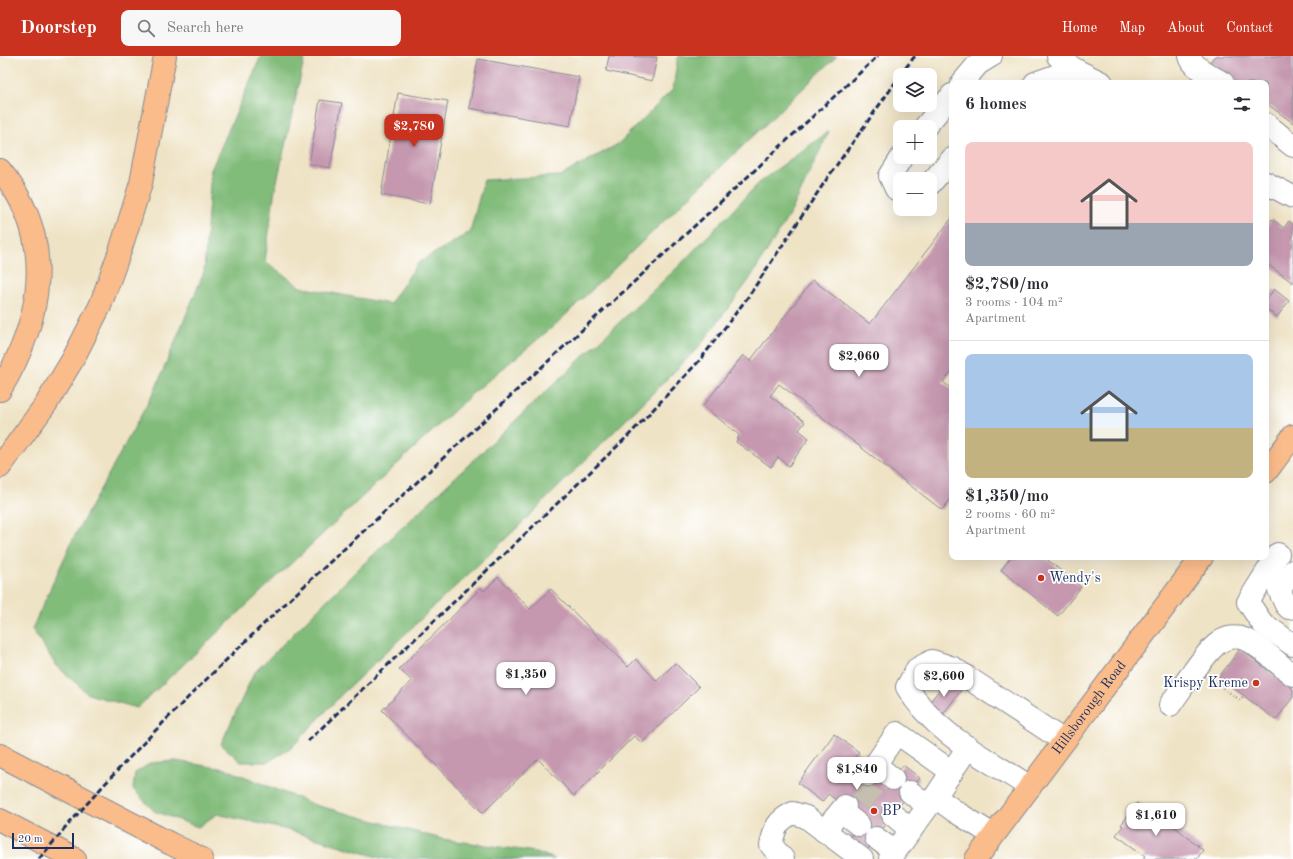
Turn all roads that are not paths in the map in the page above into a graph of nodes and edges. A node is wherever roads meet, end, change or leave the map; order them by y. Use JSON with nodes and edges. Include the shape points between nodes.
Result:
{"nodes":[{"id":1,"x":164,"y":56,"type":"edge"},
{"id":2,"x":991,"y":56,"type":"edge"},
{"id":3,"x":1190,"y":56,"type":"edge"},
{"id":4,"x":1205,"y":56,"type":"edge"},
{"id":5,"x":1066,"y":62,"type":"edge"},
{"id":6,"x":965,"y":80,"type":"edge"},
{"id":7,"x":1039,"y":80,"type":"edge"},
{"id":8,"x":1097,"y":80,"type":"edge"},
{"id":9,"x":1218,"y":80,"type":"edge"},
{"id":10,"x":1231,"y":80,"type":"edge"},
{"id":11,"x":949,"y":99,"type":"edge"},
{"id":12,"x":931,"y":120,"type":"edge"},
{"id":13,"x":1269,"y":126,"type":"edge"},
{"id":14,"x":1293,"y":146,"type":"edge"},
{"id":15,"x":949,"y":162,"type":"edge"},
{"id":16,"x":898,"y":164,"type":"edge"},
{"id":17,"x":0,"y":170,"type":"edge"},
{"id":18,"x":937,"y":176,"type":"edge"},
{"id":19,"x":893,"y":182,"type":"edge"},
{"id":20,"x":1269,"y":184,"type":"edge"},
{"id":21,"x":1293,"y":196,"type":"edge"},
{"id":22,"x":0,"y":390,"type":"edge"},
{"id":23,"x":1293,"y":436,"type":"edge"},
{"id":24,"x":0,"y":467,"type":"edge"},
{"id":25,"x":1269,"y":468,"type":"edge"},
{"id":26,"x":1279,"y":553,"type":"edge"},
{"id":27,"x":1200,"y":560,"type":"edge"},
{"id":28,"x":1293,"y":571,"type":"edge"},
{"id":29,"x":1290,"y":608,"type":"dead end"},
{"id":30,"x":1293,"y":645,"type":"edge"},
{"id":31,"x":1293,"y":676,"type":"edge"},
{"id":32,"x":1170,"y":705,"type":"dead end"},
{"id":33,"x":0,"y":739,"type":"edge"},
{"id":34,"x":1064,"y":742,"type":"junction"},
{"id":35,"x":968,"y":747,"type":"junction"},
{"id":36,"x":0,"y":755,"type":"edge"},
{"id":37,"x":952,"y":772,"type":"junction"},
{"id":38,"x":893,"y":778,"type":"dead end"},
{"id":39,"x":64,"y":787,"type":"junction"},
{"id":40,"x":1030,"y":787,"type":"junction"},
{"id":41,"x":910,"y":792,"type":"dead end"},
{"id":42,"x":932,"y":801,"type":"junction"},
{"id":43,"x":893,"y":815,"type":"tunnel mouth"},
{"id":44,"x":0,"y":820,"type":"edge"},
{"id":45,"x":859,"y":825,"type":"dead end"},
{"id":46,"x":911,"y":830,"type":"junction"},
{"id":47,"x":824,"y":831,"type":"junction"},
{"id":48,"x":993,"y":836,"type":"junction"},
{"id":49,"x":876,"y":838,"type":"dead end"},
{"id":50,"x":892,"y":856,"type":"edge"},
{"id":51,"x":75,"y":859,"type":"edge"},
{"id":52,"x":202,"y":859,"type":"edge"},
{"id":53,"x":784,"y":859,"type":"edge"},
{"id":54,"x":862,"y":859,"type":"edge"},
{"id":55,"x":976,"y":859,"type":"edge"}],
"edges":[{"from":1,"to":24,"type":"main road","via":[[141,183],[100,306],[46,404]]},
{"from":2,"to":6,"type":"lane","via":[[978,64]]},
{"from":3,"to":9,"type":"lane","via":[[1191,61],[1200,69]]},
{"from":4,"to":10,"type":"lane","via":[[1207,61]]},
{"from":5,"to":7,"type":"lane"},
{"from":5,"to":8,"type":"lane"},
{"from":11,"to":12,"type":"lane"},
{"from":13,"to":14,"type":"lane"},
{"from":15,"to":18,"type":"lane"},
{"from":16,"to":19,"type":"lane","via":[[890,176]]},
{"from":17,"to":22,"type":"main road","via":[[23,203],[38,248],[35,306],[28,332],[10,374]]},
{"from":20,"to":21,"type":"lane"},
{"from":23,"to":25,"type":"main road"},
{"from":26,"to":30,"type":"lane","via":[[1248,602],[1262,623]]},
{"from":27,"to":34,"type":"main road","name":"Hillsborough Road"},
{"from":28,"to":29,"type":"lane","via":[[1279,590]]},
{"from":31,"to":32,"type":"lane","via":[[1250,642],[1236,637],[1227,638],[1219,642]]},
{"from":33,"to":39,"type":"main road"},
{"from":34,"to":35,"type":"lane","via":[[968,677],[932,661],[917,669],[907,687],[917,705],[942,730]]},
{"from":34,"to":40,"type":"main road","name":"Hillsborough Road"},
{"from":35,"to":37,"type":"lane"},
{"from":35,"to":40,"type":"lane"},
{"from":36,"to":39,"type":"main road"},
{"from":37,"to":38,"type":"lane","via":[[896,733],[872,769]]},
{"from":37,"to":42,"type":"lane"},
{"from":39,"to":52,"type":"main road"},
{"from":40,"to":48,"type":"main road","name":"Hillsborough Road"},
{"from":41,"to":42,"type":"lane"},
{"from":42,"to":46,"type":"lane"},
{"from":42,"to":48,"type":"lane","via":[[956,812]]},
{"from":43,"to":46,"type":"lane"},
{"from":44,"to":51,"type":"main road"},
{"from":45,"to":47,"type":"lane","via":[[843,808]]},
{"from":46,"to":50,"type":"lane"},
{"from":47,"to":53,"type":"lane","via":[[806,817],[793,813],[781,819],[773,833],[771,845]]},
{"from":47,"to":54,"type":"lane"},
{"from":48,"to":55,"type":"main road","name":"Hillsborough Road"},
{"from":49,"to":50,"type":"lane"}]}
